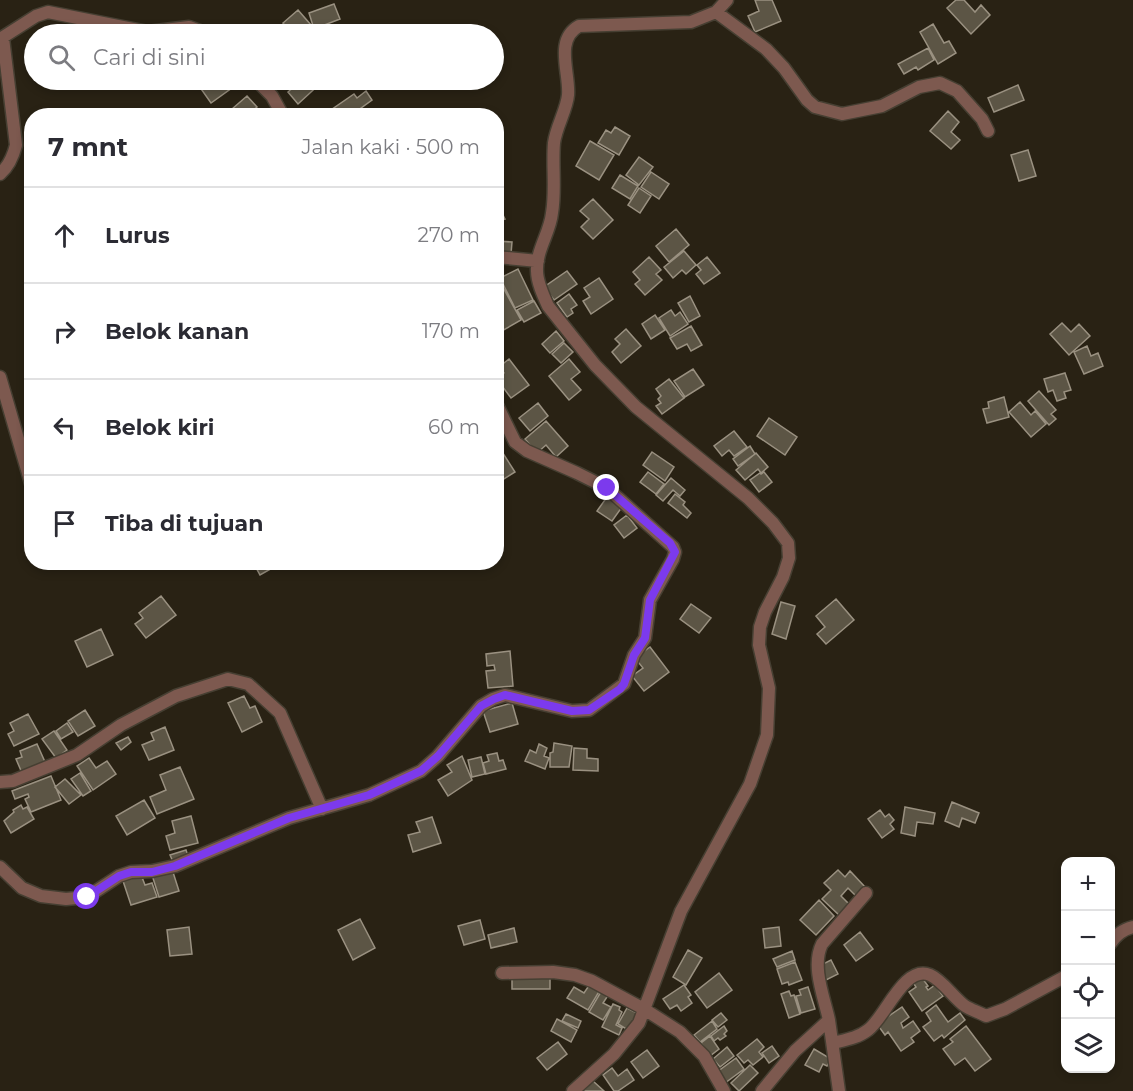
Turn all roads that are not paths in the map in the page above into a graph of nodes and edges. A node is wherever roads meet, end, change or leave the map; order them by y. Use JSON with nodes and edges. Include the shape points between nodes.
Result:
{"nodes":[{"id":1,"x":727,"y":0,"type":"edge"},
{"id":2,"x":716,"y":12,"type":"junction"},
{"id":3,"x":108,"y":24,"type":"edge"},
{"id":4,"x":1,"y":39,"type":"edge"},
{"id":5,"x":266,"y":90,"type":"edge"},
{"id":6,"x":279,"y":108,"type":"edge"},
{"id":7,"x":988,"y":131,"type":"dead end"},
{"id":8,"x":0,"y":174,"type":"edge"},
{"id":9,"x":504,"y":258,"type":"edge"},
{"id":10,"x":538,"y":261,"type":"junction"},
{"id":11,"x":0,"y":377,"type":"edge"},
{"id":12,"x":504,"y":422,"type":"edge"},
{"id":13,"x":24,"y":460,"type":"edge"},
{"id":14,"x":0,"y":782,"type":"edge"},
{"id":15,"x":322,"y":809,"type":"junction"},
{"id":16,"x":0,"y":867,"type":"edge"},
{"id":17,"x":866,"y":893,"type":"dead end"},
{"id":18,"x":1133,"y":927,"type":"edge"},
{"id":19,"x":1115,"y":937,"type":"edge"},
{"id":20,"x":502,"y":973,"type":"dead end"},
{"id":21,"x":1061,"y":978,"type":"edge"},
{"id":22,"x":644,"y":1009,"type":"junction"},
{"id":23,"x":829,"y":1020,"type":"junction"},
{"id":24,"x":833,"y":1043,"type":"junction"},
{"id":25,"x":573,"y":1091,"type":"edge"},
{"id":26,"x":724,"y":1091,"type":"edge"},
{"id":27,"x":762,"y":1091,"type":"edge"},
{"id":28,"x":840,"y":1091,"type":"edge"}],
"edges":[{"from":1,"to":2,"type":"street"},
{"from":2,"to":7,"type":"street","via":[[766,49],[815,107],[842,114],[882,106],[920,87],[940,83],[957,91]]},
{"from":2,"to":10,"type":"street","via":[[691,22],[579,27],[572,32],[565,46],[568,95],[554,143],[552,214]]},
{"from":3,"to":4,"type":"street","via":[[48,12]]},
{"from":4,"to":8,"type":"street","via":[[16,145],[14,155]]},
{"from":5,"to":6,"type":"street"},
{"from":9,"to":10,"type":"street"},
{"from":10,"to":22,"type":"street","via":[[537,272],[548,306],[596,365],[636,407],[748,498],[788,543],[789,558],[783,577],[760,627],[759,645],[769,688],[767,735],[750,784],[681,911]]},
{"from":11,"to":13,"type":"street"},
{"from":12,"to":15,"type":"street","via":[[515,442],[527,452],[607,488],[673,547],[673,559],[650,600],[645,638],[624,684],[589,710],[572,711],[505,695],[494,699],[481,706],[421,771],[369,795]]},
{"from":14,"to":15,"type":"street","via":[[13,781],[77,755],[121,725],[176,696],[228,679],[248,684],[280,713]]},
{"from":15,"to":16,"type":"street","via":[[289,818],[175,866],[119,876],[87,897],[66,900],[41,896],[22,888]]},
{"from":17,"to":23,"type":"street","via":[[819,951],[817,964]]},
{"from":18,"to":19,"type":"street"},
{"from":20,"to":22,"type":"street","via":[[575,975]]},
{"from":21,"to":24,"type":"street","via":[[986,1016],[965,1006],[930,975],[920,974],[903,984],[869,1029]]},
{"from":22,"to":25,"type":"street","via":[[639,1023],[614,1054]]},
{"from":22,"to":26,"type":"street","via":[[680,1032],[704,1056]]},
{"from":23,"to":24,"type":"street"},
{"from":23,"to":27,"type":"street","via":[[795,1051]]},
{"from":24,"to":28,"type":"street"}]}
